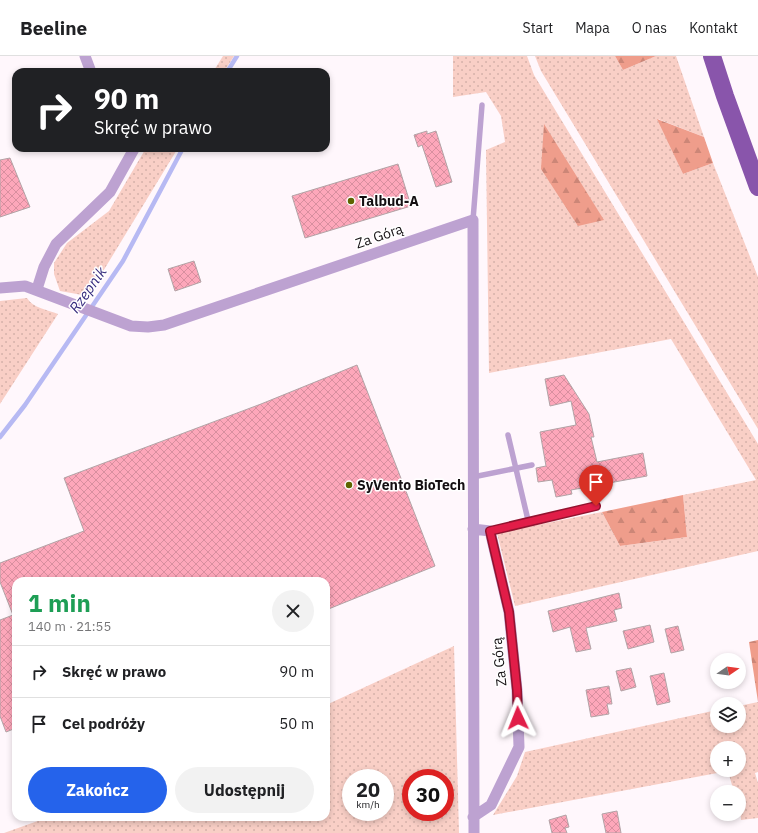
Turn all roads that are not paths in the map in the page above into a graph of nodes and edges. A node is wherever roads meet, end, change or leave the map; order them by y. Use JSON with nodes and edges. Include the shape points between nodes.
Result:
{"nodes":[{"id":1,"x":85,"y":56,"type":"edge"},
{"id":2,"x":712,"y":56,"type":"edge"},
{"id":3,"x":90,"y":68,"type":"edge"},
{"id":4,"x":482,"y":105,"type":"dead end"},
{"id":5,"x":132,"y":152,"type":"edge"},
{"id":6,"x":758,"y":187,"type":"edge"},
{"id":7,"x":473,"y":220,"type":"junction"},
{"id":8,"x":0,"y":288,"type":"edge"},
{"id":9,"x":37,"y":289,"type":"junction"},
{"id":10,"x":508,"y":435,"type":"dead end"},
{"id":11,"x":532,"y":465,"type":"dead end"},
{"id":12,"x":515,"y":469,"type":"junction"},
{"id":13,"x":473,"y":478,"type":"junction"},
{"id":14,"x":596,"y":506,"type":"dead end"},
{"id":15,"x":528,"y":520,"type":"junction"},
{"id":16,"x":473,"y":529,"type":"junction"},
{"id":17,"x":490,"y":531,"type":"junction"},
{"id":18,"x":473,"y":817,"type":"junction"},
{"id":19,"x":474,"y":833,"type":"edge"}],
"edges":[{"from":1,"to":3,"type":"street"},
{"from":2,"to":6,"type":"main road"},
{"from":4,"to":7,"type":"lane"},
{"from":5,"to":9,"type":"street","via":[[110,192],[56,244],[44,267]]},
{"from":7,"to":9,"type":"street","name":"Za Górą","via":[[164,325],[131,326]]},
{"from":7,"to":13,"type":"street","name":"Za Górą"},
{"from":8,"to":9,"type":"street","name":"Za Górą","via":[[25,286]]},
{"from":10,"to":12,"type":"lane"},
{"from":11,"to":12,"type":"lane"},
{"from":12,"to":13,"type":"lane"},
{"from":12,"to":15,"type":"lane"},
{"from":13,"to":16,"type":"street","name":"Za Górą"},
{"from":14,"to":15,"type":"lane"},
{"from":15,"to":17,"type":"lane"},
{"from":16,"to":17,"type":"street"},
{"from":16,"to":18,"type":"street","name":"Za Górą"},
{"from":17,"to":18,"type":"street","name":"Za Górą","via":[[509,612],[517,690],[519,747],[490,805]]},
{"from":18,"to":19,"type":"street","name":"Za Górą"}]}
